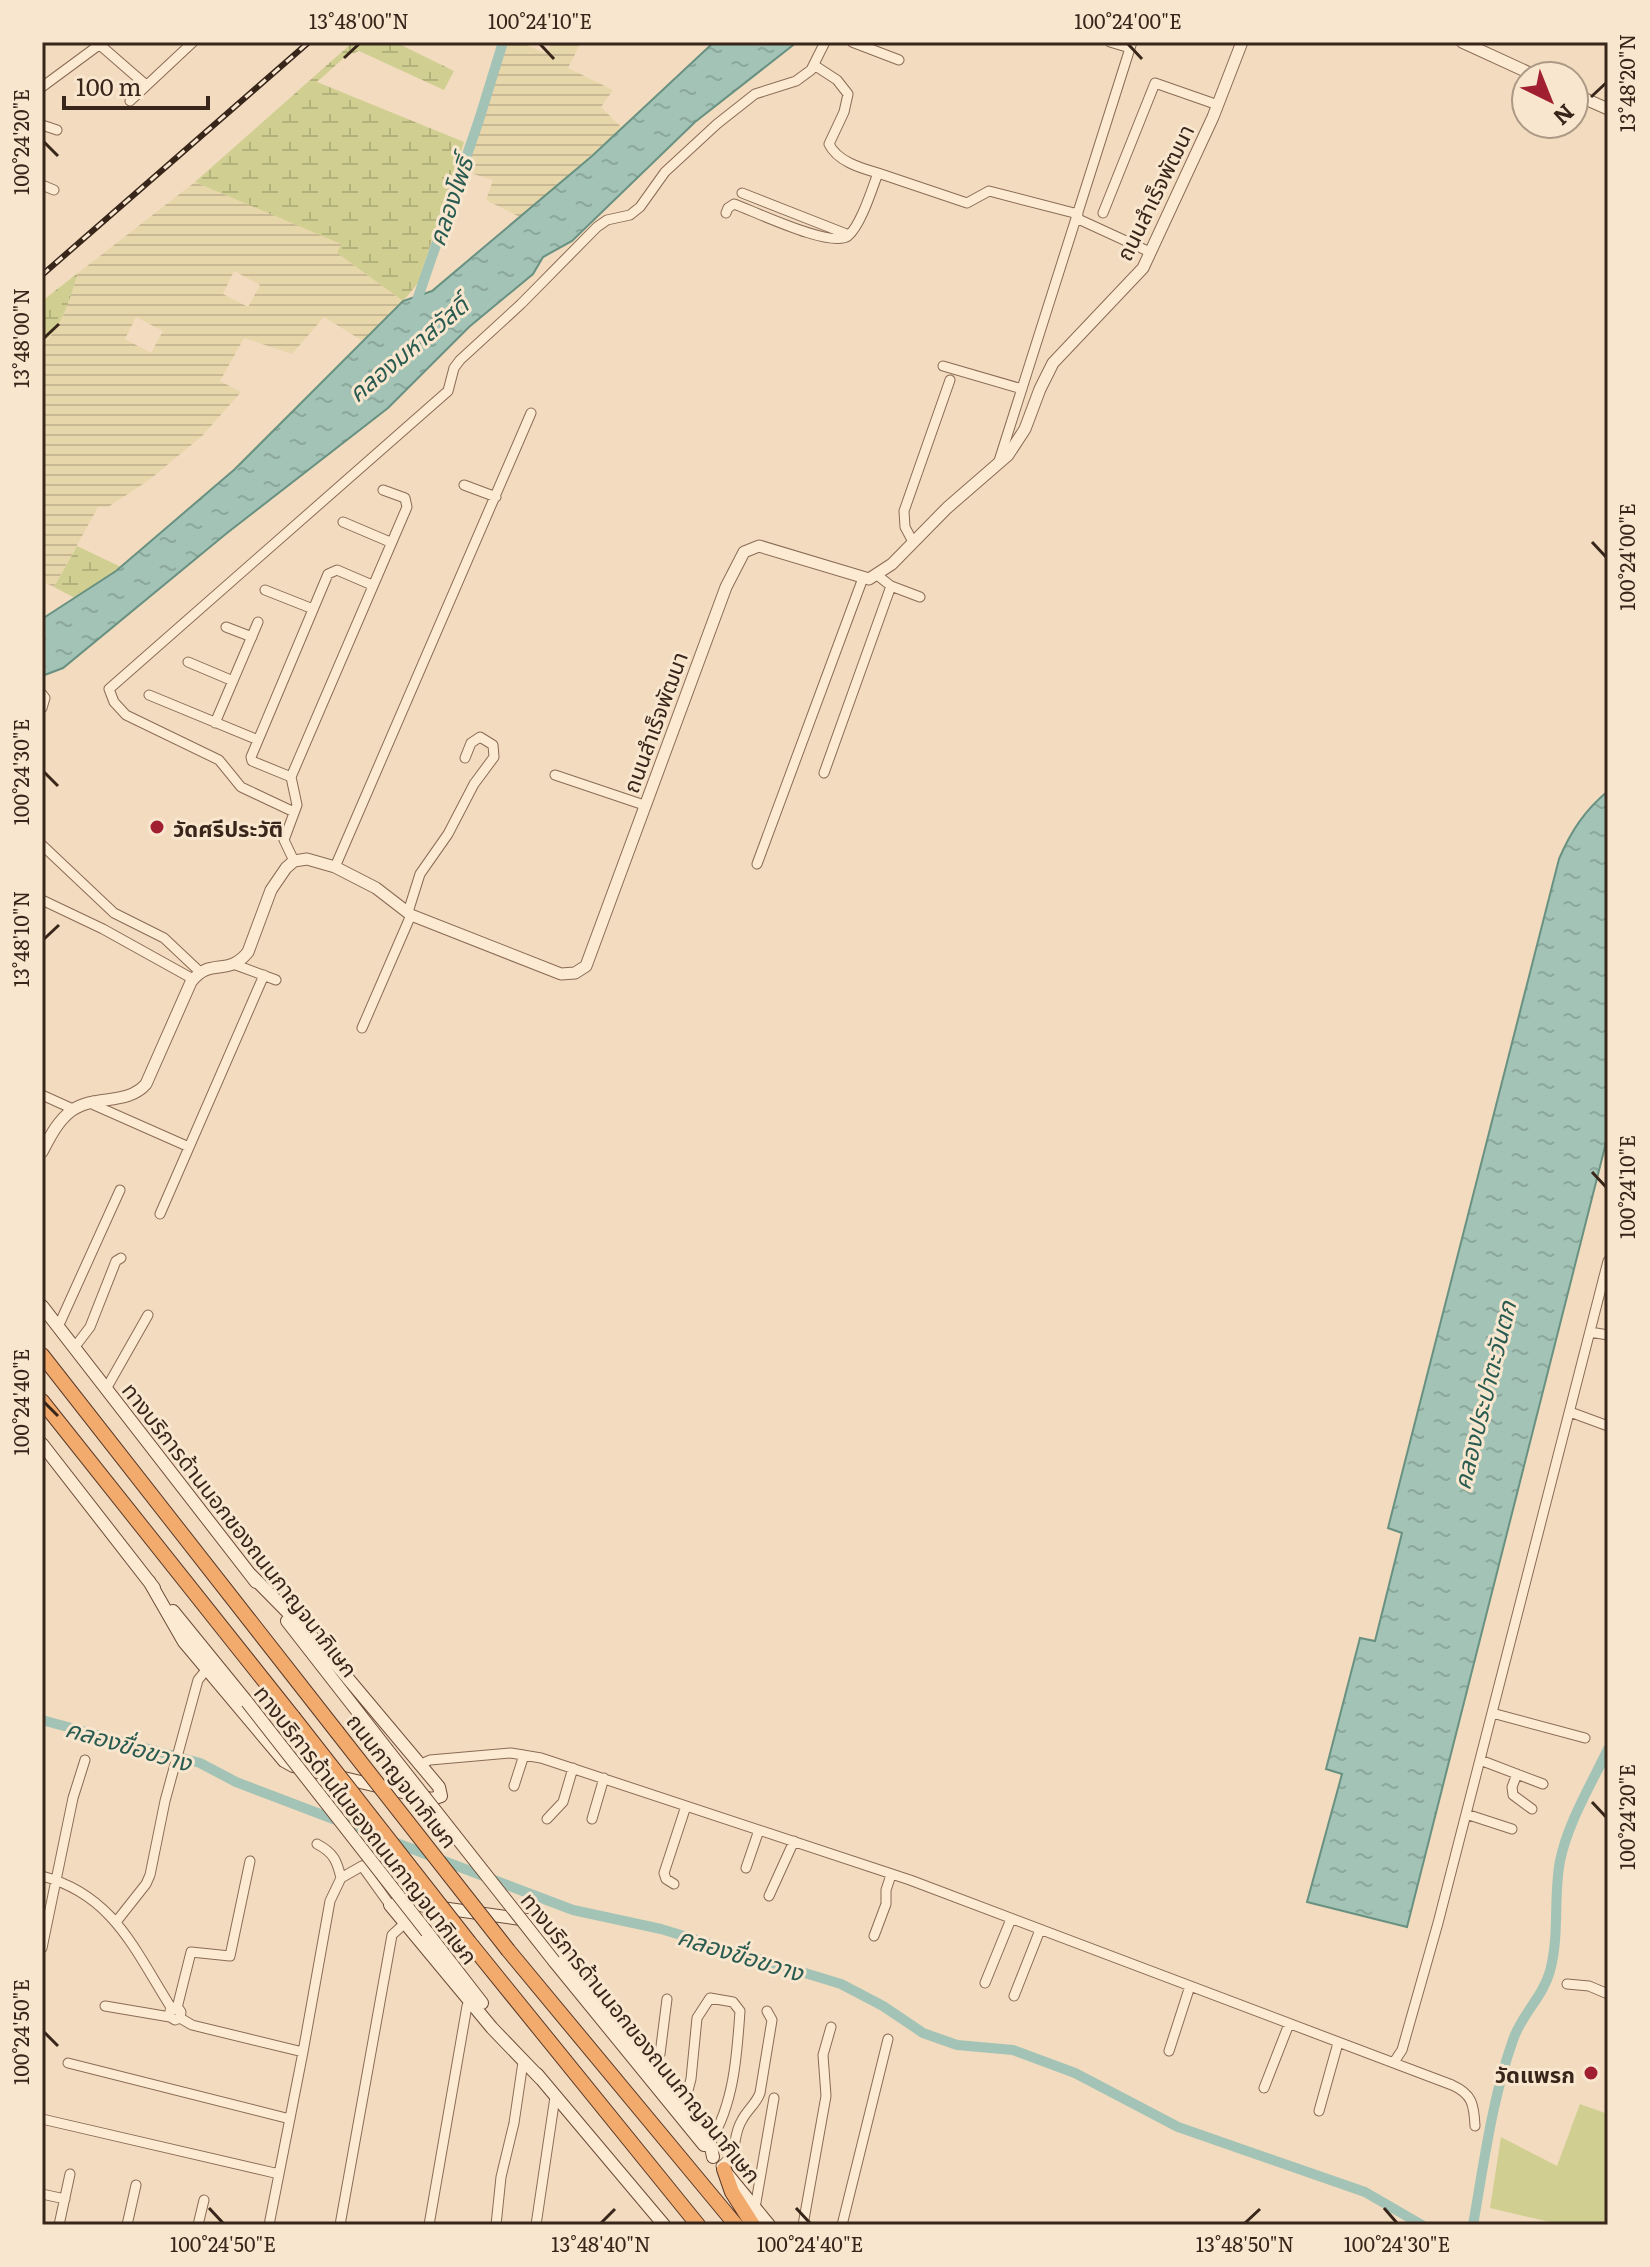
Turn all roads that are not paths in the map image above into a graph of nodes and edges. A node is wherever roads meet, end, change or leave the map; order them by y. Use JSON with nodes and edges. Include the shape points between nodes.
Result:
{"nodes":[{"id":1,"x":193,"y":42,"type":"edge"},
{"id":2,"x":825,"y":42,"type":"edge"},
{"id":3,"x":852,"y":42,"type":"edge"},
{"id":4,"x":1110,"y":42,"type":"edge"},
{"id":5,"x":1242,"y":42,"type":"edge"},
{"id":6,"x":1468,"y":43,"type":"edge"},
{"id":7,"x":102,"y":44,"type":"edge"},
{"id":8,"x":1131,"y":45,"type":"edge"},
{"id":9,"x":899,"y":60,"type":"dead end"},
{"id":10,"x":1510,"y":63,"type":"edge"},
{"id":11,"x":814,"y":65,"type":"junction"},
{"id":12,"x":146,"y":85,"type":"junction"},
{"id":13,"x":42,"y":87,"type":"edge"},
{"id":14,"x":130,"y":101,"type":"dead end"},
{"id":15,"x":1218,"y":105,"type":"junction"},
{"id":16,"x":42,"y":125,"type":"edge"},
{"id":17,"x":57,"y":130,"type":"dead end"},
{"id":18,"x":878,"y":173,"type":"junction"},
{"id":19,"x":42,"y":185,"type":"edge"},
{"id":20,"x":54,"y":190,"type":"dead end"},
{"id":21,"x":742,"y":193,"type":"dead end"},
{"id":22,"x":726,"y":213,"type":"dead end"},
{"id":23,"x":1103,"y":213,"type":"dead end"},
{"id":24,"x":1077,"y":216,"type":"junction"},
{"id":25,"x":849,"y":235,"type":"junction"},
{"id":26,"x":1150,"y":252,"type":"junction"},
{"id":27,"x":943,"y":366,"type":"dead end"},
{"id":28,"x":950,"y":380,"type":"dead end"},
{"id":29,"x":1022,"y":389,"type":"junction"},
{"id":30,"x":531,"y":413,"type":"dead end"},
{"id":31,"x":998,"y":464,"type":"junction"},
{"id":32,"x":464,"y":485,"type":"dead end"},
{"id":33,"x":383,"y":490,"type":"dead end"},
{"id":34,"x":496,"y":497,"type":"junction"},
{"id":35,"x":343,"y":522,"type":"dead end"},
{"id":36,"x":390,"y":542,"type":"junction"},
{"id":37,"x":913,"y":542,"type":"junction"},
{"id":38,"x":877,"y":575,"type":"junction"},
{"id":39,"x":863,"y":578,"type":"junction"},
{"id":40,"x":372,"y":585,"type":"junction"},
{"id":41,"x":891,"y":586,"type":"junction"},
{"id":42,"x":265,"y":590,"type":"dead end"},
{"id":43,"x":920,"y":597,"type":"dead end"},
{"id":44,"x":313,"y":609,"type":"junction"},
{"id":45,"x":258,"y":622,"type":"dead end"},
{"id":46,"x":226,"y":627,"type":"dead end"},
{"id":47,"x":252,"y":637,"type":"junction"},
{"id":48,"x":188,"y":662,"type":"dead end"},
{"id":49,"x":233,"y":681,"type":"junction"},
{"id":50,"x":42,"y":694,"type":"edge"},
{"id":51,"x":149,"y":695,"type":"dead end"},
{"id":52,"x":42,"y":708,"type":"edge"},
{"id":53,"x":215,"y":723,"type":"junction"},
{"id":54,"x":258,"y":740,"type":"junction"},
{"id":55,"x":465,"y":758,"type":"dead end"},
{"id":56,"x":824,"y":773,"type":"dead end"},
{"id":57,"x":555,"y":775,"type":"dead end"},
{"id":58,"x":291,"y":777,"type":"junction"},
{"id":59,"x":644,"y":805,"type":"junction"},
{"id":60,"x":294,"y":812,"type":"junction"},
{"id":61,"x":42,"y":845,"type":"edge"},
{"id":62,"x":294,"y":861,"type":"junction"},
{"id":63,"x":757,"y":864,"type":"dead end"},
{"id":64,"x":335,"y":867,"type":"junction"},
{"id":65,"x":42,"y":900,"type":"edge"},
{"id":66,"x":410,"y":913,"type":"junction"},
{"id":67,"x":236,"y":965,"type":"junction"},
{"id":68,"x":196,"y":975,"type":"junction"},
{"id":69,"x":264,"y":975,"type":"junction"},
{"id":70,"x":276,"y":980,"type":"dead end"},
{"id":71,"x":362,"y":1028,"type":"dead end"},
{"id":72,"x":42,"y":1095,"type":"edge"},
{"id":73,"x":93,"y":1101,"type":"junction"},
{"id":74,"x":73,"y":1109,"type":"junction"},
{"id":75,"x":42,"y":1125,"type":"edge"},
{"id":76,"x":54,"y":1130,"type":"junction"},
{"id":77,"x":189,"y":1147,"type":"junction"},
{"id":78,"x":42,"y":1152,"type":"edge"},
{"id":79,"x":120,"y":1190,"type":"dead end"},
{"id":80,"x":160,"y":1214,"type":"dead end"},
{"id":81,"x":121,"y":1258,"type":"dead end"},
{"id":82,"x":1608,"y":1261,"type":"edge"},
{"id":83,"x":42,"y":1306,"type":"edge"},
{"id":84,"x":148,"y":1315,"type":"dead end"},
{"id":85,"x":58,"y":1327,"type":"junction"},
{"id":86,"x":1590,"y":1332,"type":"junction"},
{"id":87,"x":1608,"y":1335,"type":"edge"},
{"id":88,"x":74,"y":1348,"type":"junction"},
{"id":89,"x":42,"y":1355,"type":"edge"},
{"id":90,"x":106,"y":1389,"type":"junction"},
{"id":91,"x":42,"y":1401,"type":"edge"},
{"id":92,"x":1570,"y":1412,"type":"junction"},
{"id":93,"x":1608,"y":1426,"type":"edge"},
{"id":94,"x":42,"y":1444,"type":"edge"},
{"id":95,"x":251,"y":1575,"type":"junction"},
{"id":96,"x":149,"y":1581,"type":"junction"},
{"id":97,"x":206,"y":1670,"type":"junction"},
{"id":98,"x":1492,"y":1713,"type":"junction"},
{"id":99,"x":1585,"y":1738,"type":"dead end"},
{"id":100,"x":524,"y":1755,"type":"junction"},
{"id":101,"x":85,"y":1760,"type":"dead end"},
{"id":102,"x":1480,"y":1760,"type":"junction"},
{"id":103,"x":419,"y":1765,"type":"junction"},
{"id":104,"x":573,"y":1768,"type":"junction"},
{"id":105,"x":1517,"y":1774,"type":"junction"},
{"id":106,"x":604,"y":1778,"type":"junction"},
{"id":107,"x":1543,"y":1784,"type":"dead end"},
{"id":108,"x":514,"y":1786,"type":"dead end"},
{"id":109,"x":686,"y":1806,"type":"junction"},
{"id":110,"x":1532,"y":1809,"type":"dead end"},
{"id":111,"x":1466,"y":1814,"type":"junction"},
{"id":112,"x":547,"y":1819,"type":"dead end"},
{"id":113,"x":592,"y":1819,"type":"dead end"},
{"id":114,"x":1512,"y":1829,"type":"dead end"},
{"id":115,"x":759,"y":1830,"type":"junction"},
{"id":116,"x":794,"y":1841,"type":"junction"},
{"id":117,"x":317,"y":1844,"type":"dead end"},
{"id":118,"x":250,"y":1861,"type":"dead end"},
{"id":119,"x":746,"y":1868,"type":"dead end"},
{"id":120,"x":891,"y":1875,"type":"junction"},
{"id":121,"x":42,"y":1876,"type":"edge"},
{"id":122,"x":341,"y":1878,"type":"junction"},
{"id":123,"x":58,"y":1880,"type":"junction"},
{"id":124,"x":674,"y":1884,"type":"dead end"},
{"id":125,"x":769,"y":1896,"type":"dead end"},
{"id":126,"x":390,"y":1905,"type":"junction"},
{"id":127,"x":1011,"y":1919,"type":"junction"},
{"id":128,"x":116,"y":1922,"type":"junction"},
{"id":129,"x":405,"y":1923,"type":"junction"},
{"id":130,"x":1040,"y":1930,"type":"junction"},
{"id":131,"x":874,"y":1936,"type":"dead end"},
{"id":132,"x":42,"y":1948,"type":"edge"},
{"id":133,"x":985,"y":1983,"type":"dead end"},
{"id":134,"x":1567,"y":1984,"type":"dead end"},
{"id":135,"x":1190,"y":1986,"type":"junction"},
{"id":136,"x":1608,"y":1994,"type":"edge"},
{"id":137,"x":1014,"y":1996,"type":"dead end"},
{"id":138,"x":667,"y":1999,"type":"dead end"},
{"id":139,"x":471,"y":2002,"type":"junction"},
{"id":140,"x":105,"y":2006,"type":"dead end"},
{"id":141,"x":767,"y":2011,"type":"dead end"},
{"id":142,"x":175,"y":2013,"type":"junction"},
{"id":143,"x":1289,"y":2024,"type":"junction"},
{"id":144,"x":831,"y":2027,"type":"dead end"},
{"id":145,"x":888,"y":2039,"type":"dead end"},
{"id":146,"x":1338,"y":2043,"type":"junction"},
{"id":147,"x":1169,"y":2051,"type":"dead end"},
{"id":148,"x":303,"y":2052,"type":"junction"},
{"id":149,"x":523,"y":2062,"type":"junction"},
{"id":150,"x":1394,"y":2062,"type":"junction"},
{"id":151,"x":68,"y":2063,"type":"dead end"},
{"id":152,"x":654,"y":2069,"type":"junction"},
{"id":153,"x":541,"y":2079,"type":"junction"},
{"id":154,"x":1264,"y":2088,"type":"dead end"},
{"id":155,"x":555,"y":2097,"type":"junction"},
{"id":156,"x":774,"y":2098,"type":"dead end"},
{"id":157,"x":684,"y":2105,"type":"junction"},
{"id":158,"x":1319,"y":2111,"type":"dead end"},
{"id":159,"x":42,"y":2119,"type":"edge"},
{"id":160,"x":290,"y":2119,"type":"junction"},
{"id":161,"x":1475,"y":2126,"type":"dead end"},
{"id":162,"x":710,"y":2142,"type":"junction"},
{"id":163,"x":719,"y":2164,"type":"junction"},
{"id":164,"x":70,"y":2174,"type":"dead end"},
{"id":165,"x":279,"y":2174,"type":"junction"},
{"id":166,"x":136,"y":2185,"type":"dead end"},
{"id":167,"x":42,"y":2194,"type":"edge"},
{"id":168,"x":65,"y":2199,"type":"junction"},
{"id":169,"x":204,"y":2200,"type":"dead end"},
{"id":170,"x":755,"y":2208,"type":"junction"},
{"id":171,"x":59,"y":2225,"type":"edge"},
{"id":172,"x":127,"y":2225,"type":"edge"},
{"id":173,"x":198,"y":2225,"type":"edge"},
{"id":174,"x":269,"y":2225,"type":"edge"},
{"id":175,"x":340,"y":2225,"type":"edge"},
{"id":176,"x":429,"y":2225,"type":"edge"},
{"id":177,"x":496,"y":2225,"type":"edge"},
{"id":178,"x":536,"y":2225,"type":"edge"},
{"id":179,"x":664,"y":2225,"type":"edge"},
{"id":180,"x":698,"y":2225,"type":"edge"},
{"id":181,"x":736,"y":2225,"type":"edge"},
{"id":182,"x":753,"y":2225,"type":"edge"},
{"id":183,"x":769,"y":2225,"type":"edge"},
{"id":184,"x":803,"y":2225,"type":"edge"},
{"id":185,"x":842,"y":2225,"type":"edge"}],
"edges":[{"from":1,"to":12,"type":"street"},
{"from":2,"to":11,"type":"street"},
{"from":3,"to":9,"type":"street"},
{"from":4,"to":8,"type":"street"},
{"from":5,"to":15,"type":"street","name":"ถนนสำเร็จพัฒนา"},
{"from":6,"to":10,"type":"street"},
{"from":7,"to":12,"type":"street"},
{"from":7,"to":13,"type":"street"},
{"from":8,"to":24,"type":"street"},
{"from":11,"to":18,"type":"street","via":[[848,94],[830,148],[850,163]]},
{"from":11,"to":60,"type":"street","via":[[796,81],[755,94],[665,172],[640,207],[597,227],[460,360],[448,391],[109,689],[126,715],[219,760],[241,787]]},
{"from":12,"to":14,"type":"street"},
{"from":15,"to":23,"type":"street","via":[[1155,83]]},
{"from":15,"to":26,"type":"street","name":"ถนนสำเร็จพัฒนา"},
{"from":16,"to":17,"type":"street"},
{"from":18,"to":24,"type":"street","via":[[967,203],[989,191]]},
{"from":18,"to":25,"type":"street"},
{"from":19,"to":20,"type":"street"},
{"from":21,"to":25,"type":"street"},
{"from":22,"to":25,"type":"street","via":[[734,204],[834,240]]},
{"from":24,"to":26,"type":"street"},
{"from":24,"to":29,"type":"street"},
{"from":26,"to":31,"type":"street","name":"ถนนสำเร็จพัฒนา","via":[[1143,268],[1053,363],[1021,436]]},
{"from":27,"to":29,"type":"street"},
{"from":28,"to":37,"type":"street","via":[[904,511]]},
{"from":29,"to":31,"type":"street"},
{"from":30,"to":34,"type":"street"},
{"from":31,"to":37,"type":"street","name":"ถนนสำเร็จพัฒนา"},
{"from":32,"to":34,"type":"street"},
{"from":33,"to":36,"type":"street","via":[[407,502]]},
{"from":34,"to":64,"type":"street"},
{"from":35,"to":36,"type":"street"},
{"from":36,"to":40,"type":"street"},
{"from":37,"to":38,"type":"street","name":"ถนนสำเร็จพัฒนา"},
{"from":38,"to":39,"type":"street","name":"ถนนสำเร็จพัฒนา"},
{"from":38,"to":41,"type":"street"},
{"from":39,"to":59,"type":"street","name":"ถนนสำเร็จพัฒนา","via":[[759,546],[744,552]]},
{"from":39,"to":63,"type":"street"},
{"from":40,"to":44,"type":"street","via":[[332,571]]},
{"from":40,"to":58,"type":"street"},
{"from":41,"to":43,"type":"street"},
{"from":41,"to":56,"type":"street"},
{"from":42,"to":44,"type":"street"},
{"from":44,"to":54,"type":"street"},
{"from":45,"to":47,"type":"street"},
{"from":46,"to":47,"type":"street"},
{"from":47,"to":49,"type":"street"},
{"from":48,"to":49,"type":"street"},
{"from":49,"to":53,"type":"street"},
{"from":50,"to":52,"type":"street"},
{"from":51,"to":53,"type":"street"},
{"from":53,"to":54,"type":"street"},
{"from":54,"to":58,"type":"street","via":[[252,761]]},
{"from":55,"to":66,"type":"street","via":[[480,737],[493,745],[494,757],[420,874]]},
{"from":57,"to":59,"type":"street"},
{"from":58,"to":60,"type":"street"},
{"from":59,"to":66,"type":"street","name":"ถนนสำเร็จพัฒนา","via":[[586,966],[575,973],[561,974]]},
{"from":60,"to":62,"type":"street","via":[[284,840]]},
{"from":61,"to":68,"type":"street","via":[[114,913],[164,938]]},
{"from":62,"to":64,"type":"street","name":"ถนนสำเร็จพัฒนา"},
{"from":62,"to":67,"type":"street","via":[[271,890],[248,952]]},
{"from":64,"to":66,"type":"street","name":"ถนนสำเร็จพัฒนา"},
{"from":65,"to":68,"type":"street"},
{"from":66,"to":71,"type":"street"},
{"from":67,"to":68,"type":"street","via":[[207,967]]},
{"from":67,"to":69,"type":"street"},
{"from":68,"to":73,"type":"street","via":[[139,1093]]},
{"from":69,"to":70,"type":"street"},
{"from":69,"to":77,"type":"street"},
{"from":72,"to":74,"type":"street"},
{"from":73,"to":74,"type":"street"},
{"from":73,"to":77,"type":"street"},
{"from":74,"to":76,"type":"street"},
{"from":75,"to":76,"type":"street"},
{"from":76,"to":78,"type":"street"},
{"from":77,"to":80,"type":"street"},
{"from":79,"to":85,"type":"street"},
{"from":81,"to":88,"type":"street","via":[[90,1327]]},
{"from":82,"to":86,"type":"street"},
{"from":83,"to":85,"type":"main road","name":"ทางบริการด้านนอกของถนนกาญจนาภิเษก"},
{"from":84,"to":90,"type":"street"},
{"from":85,"to":88,"type":"main road","name":"ทางบริการด้านนอกของถนนกาญจนาภิเษก"},
{"from":86,"to":87,"type":"street"},
{"from":86,"to":92,"type":"street"},
{"from":88,"to":90,"type":"main road","name":"ทางบริการด้านนอกของถนนกาญจนาภิเษก"},
{"from":89,"to":181,"type":"highway","name":"ถนนกาญจนาภิเษก","bridge":true,"via":[[508,1950]]},
{"from":90,"to":95,"type":"main road","name":"ทางบริการด้านนอกของถนนกาญจนาภิเษก"},
{"from":91,"to":180,"type":"highway","bridge":true},
{"from":92,"to":93,"type":"street"},
{"from":92,"to":98,"type":"street"},
{"from":94,"to":96,"type":"main road","name":"ทางบริการด้านในของถนนกาญจนาภิเษก"},
{"from":95,"to":103,"type":"main road","via":[[319,1644]]},
{"from":95,"to":163,"type":"main road","name":"ทางบริการด้านนอกของถนนกาญจนาภิเษก","bridge":true},
{"from":96,"to":97,"type":"main road"},
{"from":96,"to":153,"type":"main road","name":"ทางบริการด้านในของถนนกาญจนาภิเษก","bridge":true},
{"from":97,"to":103,"type":"main road","via":[[293,1766],[437,1799],[441,1791]]},
{"from":97,"to":128,"type":"street","via":[[198,1680],[146,1884]]},
{"from":98,"to":99,"type":"street"},
{"from":98,"to":102,"type":"street"},
{"from":100,"to":103,"type":"street"},
{"from":100,"to":104,"type":"street"},
{"from":100,"to":108,"type":"street"},
{"from":101,"to":123,"type":"street"},
{"from":102,"to":105,"type":"street"},
{"from":102,"to":111,"type":"street"},
{"from":104,"to":106,"type":"street"},
{"from":104,"to":112,"type":"street","via":[[563,1802]]},
{"from":105,"to":107,"type":"street"},
{"from":105,"to":110,"type":"street","via":[[1513,1795]]},
{"from":106,"to":109,"type":"street"},
{"from":106,"to":113,"type":"street"},
{"from":109,"to":115,"type":"street"},
{"from":109,"to":124,"type":"street","via":[[664,1873]]},
{"from":111,"to":114,"type":"street"},
{"from":111,"to":150,"type":"street","via":[[1414,2010]]},
{"from":115,"to":116,"type":"street"},
{"from":115,"to":119,"type":"street"},
{"from":116,"to":120,"type":"street"},
{"from":116,"to":125,"type":"street"},
{"from":117,"to":122,"type":"street","via":[[330,1851]]},
{"from":118,"to":142,"type":"street","via":[[230,1956],[191,1952]]},
{"from":120,"to":127,"type":"street"},
{"from":120,"to":131,"type":"street"},
{"from":121,"to":123,"type":"street"},
{"from":122,"to":126,"type":"street","via":[[362,1866]]},
{"from":122,"to":148,"type":"street","via":[[330,1901]]},
{"from":123,"to":128,"type":"street","via":[[105,1908]]},
{"from":123,"to":132,"type":"street"},
{"from":126,"to":129,"type":"main road"},
{"from":126,"to":152,"type":"main road","via":[[535,1921]]},
{"from":127,"to":130,"type":"street"},
{"from":127,"to":133,"type":"street"},
{"from":128,"to":142,"type":"street"},
{"from":129,"to":139,"type":"main road"},
{"from":129,"to":175,"type":"street","via":[[392,1935]]},
{"from":130,"to":135,"type":"street"},
{"from":130,"to":137,"type":"street"},
{"from":134,"to":136,"type":"street"},
{"from":135,"to":143,"type":"street"},
{"from":135,"to":147,"type":"street"},
{"from":138,"to":152,"type":"street"},
{"from":139,"to":149,"type":"main road"},
{"from":139,"to":176,"type":"street"},
{"from":140,"to":142,"type":"street"},
{"from":141,"to":163,"type":"street","via":[[772,2020],[760,2093],[742,2118],[731,2158]]},
{"from":142,"to":148,"type":"street","via":[[192,2025]]},
{"from":143,"to":146,"type":"street"},
{"from":143,"to":154,"type":"street"},
{"from":144,"to":184,"type":"street","via":[[823,2055],[826,2096]]},
{"from":145,"to":185,"type":"street"},
{"from":146,"to":150,"type":"street"},
{"from":146,"to":158,"type":"street"},
{"from":148,"to":160,"type":"street"},
{"from":149,"to":153,"type":"main road"},
{"from":149,"to":177,"type":"street"},
{"from":150,"to":161,"type":"street","via":[[1465,2091],[1473,2102]]},
{"from":151,"to":160,"type":"street"},
{"from":152,"to":157,"type":"main road"},
{"from":153,"to":155,"type":"main road","name":"ทางบริการด้านในของถนนกาญจนาภิเษก"},
{"from":155,"to":178,"type":"street"},
{"from":155,"to":179,"type":"main road","name":"ทางบริการด้านในของถนนกาญจนาภิเษก"},
{"from":156,"to":170,"type":"street"},
{"from":157,"to":162,"type":"main road"},
{"from":157,"to":162,"type":"street","via":[[697,2018],[710,1998],[733,2002],[740,2011],[731,2085]]},
{"from":159,"to":165,"type":"street"},
{"from":160,"to":165,"type":"street"},
{"from":162,"to":163,"type":"main road"},
{"from":163,"to":170,"type":"main road","name":"ทางบริการด้านนอกของถนนกาญจนาภิเษก"},
{"from":163,"to":182,"type":"highway"},
{"from":164,"to":168,"type":"street"},
{"from":165,"to":174,"type":"street"},
{"from":166,"to":172,"type":"street"},
{"from":167,"to":168,"type":"street"},
{"from":168,"to":171,"type":"street"},
{"from":169,"to":173,"type":"street"},
{"from":170,"to":183,"type":"main road","name":"ทางบริการด้านนอกของถนนกาญจนาภิเษก"}]}
